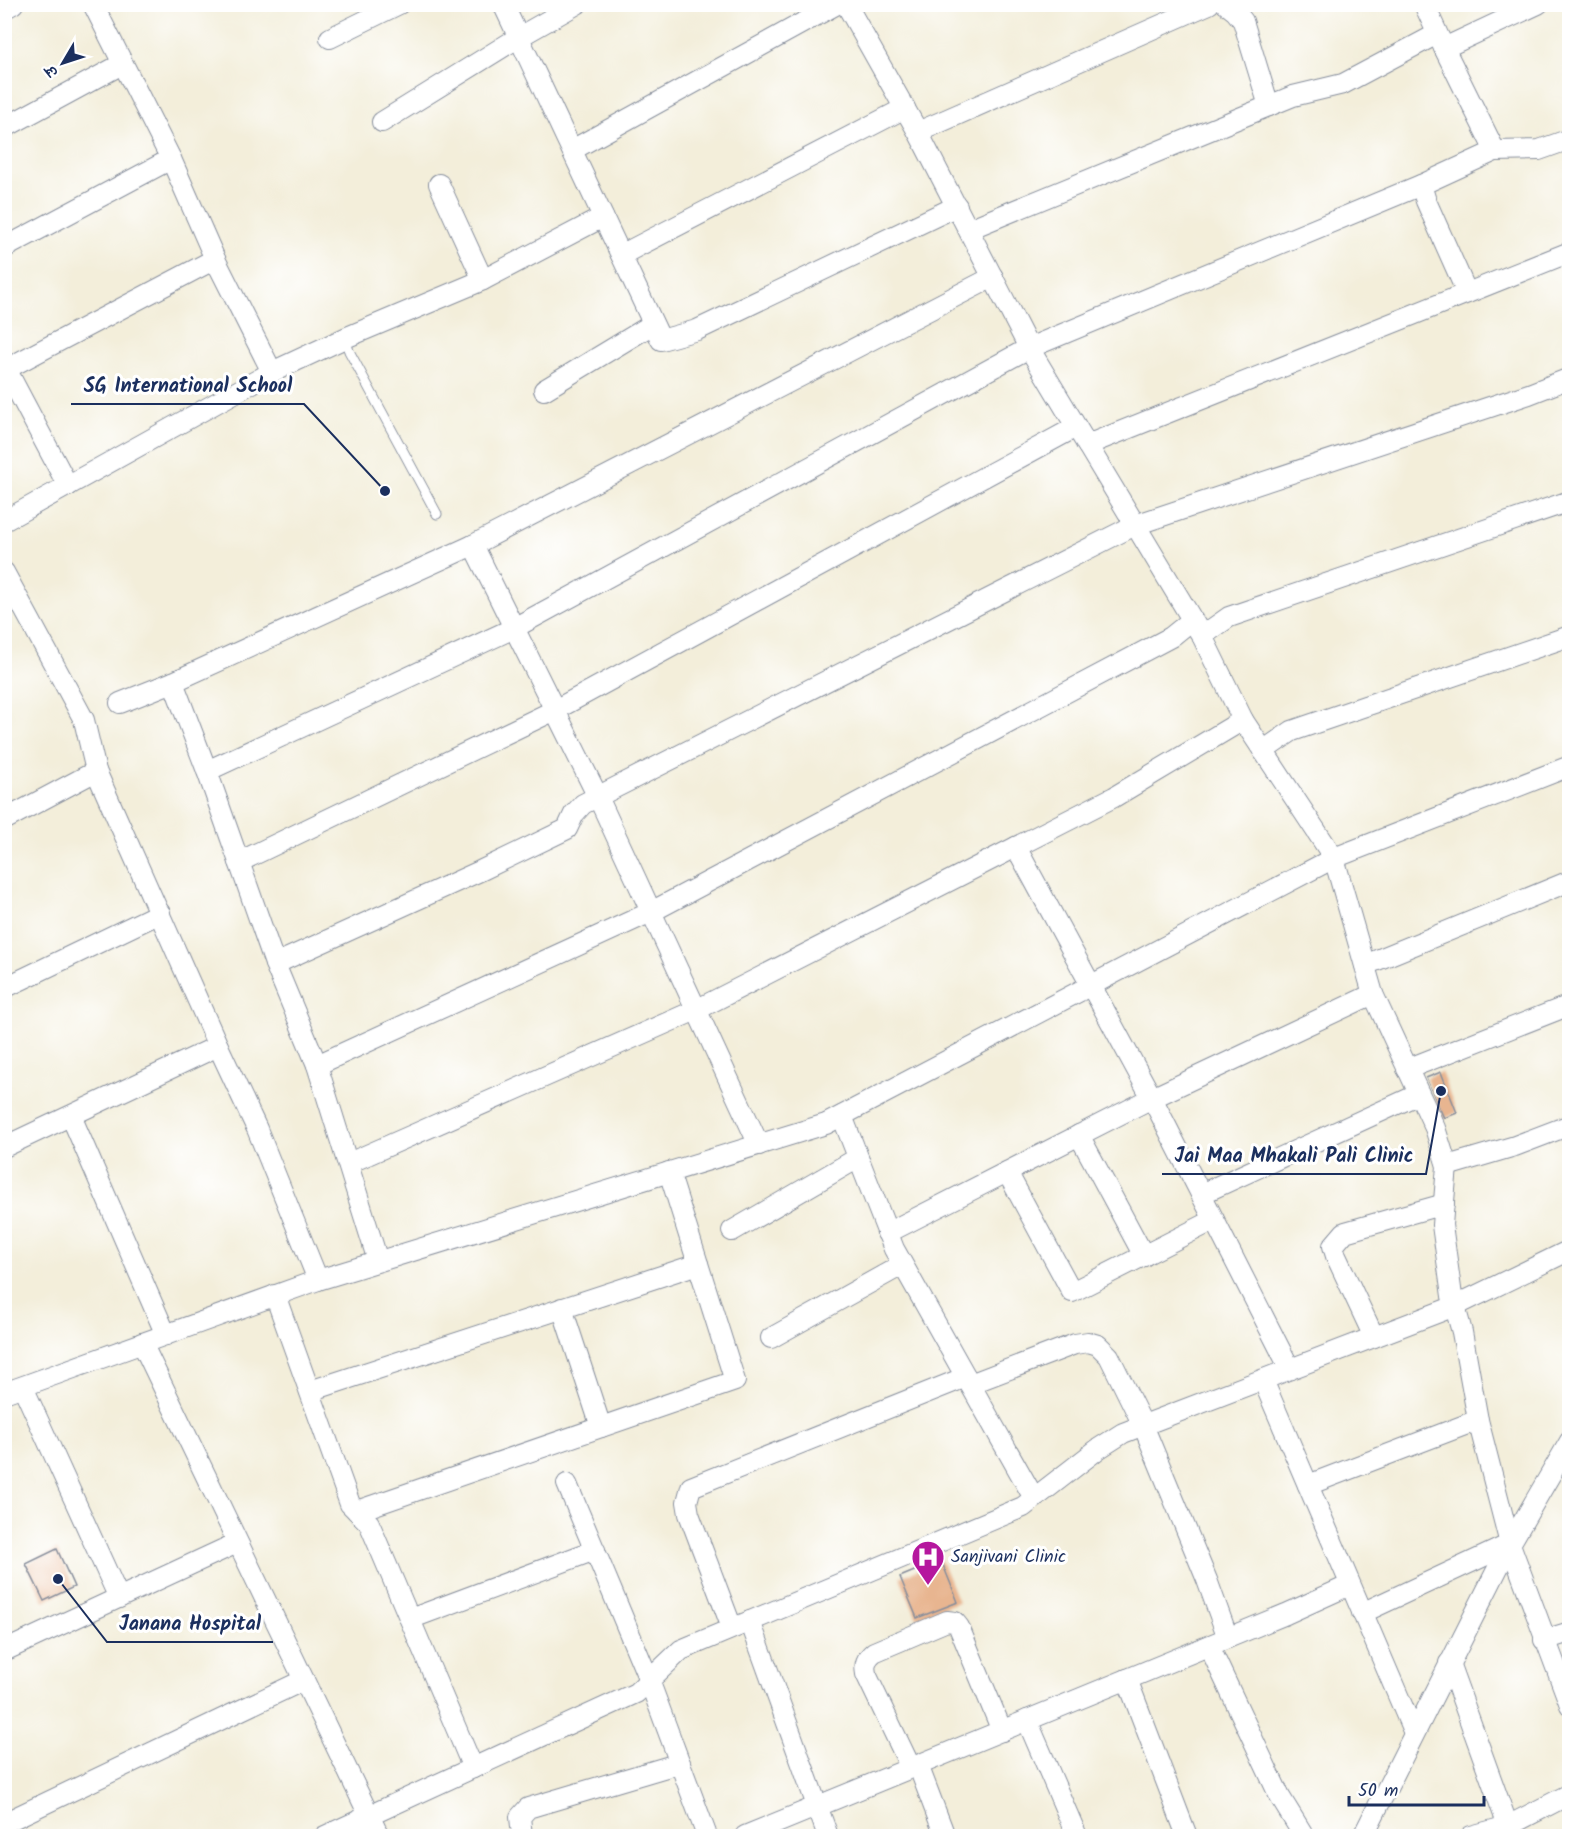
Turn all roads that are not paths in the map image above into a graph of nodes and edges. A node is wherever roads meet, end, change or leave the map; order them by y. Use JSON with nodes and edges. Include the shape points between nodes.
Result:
{"nodes":[{"id":1,"x":13,"y":4,"type":"edge"},
{"id":2,"x":93,"y":4,"type":"edge"},
{"id":3,"x":399,"y":4,"type":"edge"},
{"id":4,"x":503,"y":4,"type":"edge"},
{"id":5,"x":578,"y":4,"type":"edge"},
{"id":6,"x":837,"y":4,"type":"edge"},
{"id":7,"x":846,"y":4,"type":"edge"},
{"id":8,"x":1209,"y":4,"type":"edge"},
{"id":9,"x":1226,"y":4,"type":"edge"},
{"id":10,"x":1425,"y":4,"type":"edge"},
{"id":11,"x":1538,"y":4,"type":"edge"},
{"id":12,"x":4,"y":9,"type":"edge"},
{"id":13,"x":519,"y":37,"type":"junction"},
{"id":14,"x":330,"y":38,"type":"dead end"},
{"id":15,"x":1440,"y":41,"type":"junction"},
{"id":16,"x":122,"y":64,"type":"junction"},
{"id":17,"x":1269,"y":106,"type":"junction"},
{"id":18,"x":905,"y":108,"type":"junction"},
{"id":19,"x":382,"y":122,"type":"dead end"},
{"id":20,"x":4,"y":128,"type":"edge"},
{"id":21,"x":918,"y":132,"type":"junction"},
{"id":22,"x":1569,"y":139,"type":"edge"},
{"id":23,"x":572,"y":150,"type":"junction"},
{"id":24,"x":1495,"y":152,"type":"junction"},
{"id":25,"x":171,"y":159,"type":"junction"},
{"id":26,"x":439,"y":184,"type":"dead end"},
{"id":27,"x":1421,"y":185,"type":"junction"},
{"id":28,"x":957,"y":206,"type":"junction"},
{"id":29,"x":603,"y":217,"type":"junction"},
{"id":30,"x":969,"y":229,"type":"junction"},
{"id":31,"x":4,"y":248,"type":"edge"},
{"id":32,"x":1569,"y":252,"type":"edge"},
{"id":33,"x":621,"y":255,"type":"junction"},
{"id":34,"x":215,"y":259,"type":"junction"},
{"id":35,"x":993,"y":277,"type":"junction"},
{"id":36,"x":483,"y":280,"type":"junction"},
{"id":37,"x":1467,"y":293,"type":"junction"},
{"id":38,"x":653,"y":324,"type":"junction"},
{"id":39,"x":345,"y":339,"type":"junction"},
{"id":40,"x":1029,"y":348,"type":"junction"},
{"id":41,"x":5,"y":367,"type":"edge"},
{"id":42,"x":272,"y":372,"type":"junction"},
{"id":43,"x":1569,"y":378,"type":"edge"},
{"id":44,"x":544,"y":390,"type":"dead end"},
{"id":45,"x":1076,"y":427,"type":"junction"},
{"id":46,"x":1087,"y":445,"type":"junction"},
{"id":47,"x":68,"y":486,"type":"junction"},
{"id":48,"x":1569,"y":501,"type":"edge"},
{"id":49,"x":437,"y":514,"type":"dead end"},
{"id":50,"x":6,"y":517,"type":"edge"},
{"id":51,"x":1135,"y":525,"type":"junction"},
{"id":52,"x":473,"y":545,"type":"junction"},
{"id":53,"x":4,"y":572,"type":"edge"},
{"id":54,"x":514,"y":628,"type":"junction"},
{"id":55,"x":1197,"y":628,"type":"junction"},
{"id":56,"x":1569,"y":636,"type":"edge"},
{"id":57,"x":173,"y":682,"type":"junction"},
{"id":58,"x":120,"y":704,"type":"dead end"},
{"id":59,"x":555,"y":710,"type":"junction"},
{"id":60,"x":1243,"y":720,"type":"junction"},
{"id":61,"x":1263,"y":751,"type":"junction"},
{"id":62,"x":1569,"y":766,"type":"edge"},
{"id":63,"x":96,"y":771,"type":"junction"},
{"id":64,"x":207,"y":771,"type":"junction"},
{"id":65,"x":598,"y":797,"type":"junction"},
{"id":66,"x":4,"y":820,"type":"edge"},
{"id":67,"x":1017,"y":847,"type":"junction"},
{"id":68,"x":1334,"y":858,"type":"junction"},
{"id":69,"x":239,"y":862,"type":"junction"},
{"id":70,"x":1569,"y":881,"type":"edge"},
{"id":71,"x":651,"y":912,"type":"junction"},
{"id":72,"x":160,"y":913,"type":"junction"},
{"id":73,"x":275,"y":964,"type":"junction"},
{"id":74,"x":1365,"y":965,"type":"junction"},
{"id":75,"x":1091,"y":985,"type":"junction"},
{"id":76,"x":4,"y":988,"type":"edge"},
{"id":77,"x":1373,"y":994,"type":"junction"},
{"id":78,"x":1569,"y":1005,"type":"edge"},
{"id":79,"x":696,"y":1010,"type":"junction"},
{"id":80,"x":218,"y":1046,"type":"junction"},
{"id":81,"x":317,"y":1065,"type":"junction"},
{"id":82,"x":1407,"y":1069,"type":"junction"},
{"id":83,"x":1419,"y":1094,"type":"junction"},
{"id":84,"x":1152,"y":1098,"type":"junction"},
{"id":85,"x":71,"y":1116,"type":"junction"},
{"id":86,"x":842,"y":1116,"type":"junction"},
{"id":87,"x":1569,"y":1125,"type":"edge"},
{"id":88,"x":1079,"y":1135,"type":"junction"},
{"id":89,"x":759,"y":1145,"type":"junction"},
{"id":90,"x":4,"y":1147,"type":"edge"},
{"id":91,"x":858,"y":1158,"type":"junction"},
{"id":92,"x":349,"y":1163,"type":"junction"},
{"id":93,"x":1447,"y":1166,"type":"junction"},
{"id":94,"x":669,"y":1172,"type":"junction"},
{"id":95,"x":1007,"y":1172,"type":"junction"},
{"id":96,"x":1201,"y":1194,"type":"junction"},
{"id":97,"x":1444,"y":1204,"type":"junction"},
{"id":98,"x":1214,"y":1220,"type":"junction"},
{"id":99,"x":732,"y":1231,"type":"dead end"},
{"id":100,"x":887,"y":1233,"type":"junction"},
{"id":101,"x":1569,"y":1250,"type":"edge"},
{"id":102,"x":1144,"y":1256,"type":"junction"},
{"id":103,"x":378,"y":1261,"type":"junction"},
{"id":104,"x":698,"y":1264,"type":"junction"},
{"id":105,"x":902,"y":1264,"type":"junction"},
{"id":106,"x":318,"y":1280,"type":"junction"},
{"id":107,"x":275,"y":1295,"type":"junction"},
{"id":108,"x":1455,"y":1306,"type":"junction"},
{"id":109,"x":562,"y":1308,"type":"junction"},
{"id":110,"x":166,"y":1335,"type":"junction"},
{"id":111,"x":1374,"y":1337,"type":"junction"},
{"id":112,"x":771,"y":1338,"type":"dead end"},
{"id":113,"x":142,"y":1343,"type":"junction"},
{"id":114,"x":1290,"y":1369,"type":"junction"},
{"id":115,"x":968,"y":1380,"type":"junction"},
{"id":116,"x":1263,"y":1380,"type":"junction"},
{"id":117,"x":10,"y":1387,"type":"edge"},
{"id":118,"x":310,"y":1391,"type":"junction"},
{"id":119,"x":1479,"y":1420,"type":"junction"},
{"id":120,"x":1143,"y":1425,"type":"junction"},
{"id":121,"x":601,"y":1427,"type":"junction"},
{"id":122,"x":1569,"y":1441,"type":"edge"},
{"id":123,"x":567,"y":1484,"type":"dead end"},
{"id":124,"x":1308,"y":1485,"type":"junction"},
{"id":125,"x":1034,"y":1498,"type":"junction"},
{"id":126,"x":357,"y":1511,"type":"junction"},
{"id":127,"x":237,"y":1543,"type":"junction"},
{"id":128,"x":1510,"y":1544,"type":"junction"},
{"id":129,"x":595,"y":1550,"type":"junction"},
{"id":130,"x":1350,"y":1585,"type":"junction"},
{"id":131,"x":119,"y":1598,"type":"junction"},
{"id":132,"x":1362,"y":1613,"type":"junction"},
{"id":133,"x":410,"y":1619,"type":"junction"},
{"id":134,"x":741,"y":1625,"type":"junction"},
{"id":135,"x":1569,"y":1632,"type":"edge"},
{"id":136,"x":1228,"y":1638,"type":"junction"},
{"id":137,"x":1544,"y":1640,"type":"junction"},
{"id":138,"x":1209,"y":1646,"type":"junction"},
{"id":139,"x":4,"y":1651,"type":"edge"},
{"id":140,"x":1449,"y":1663,"type":"junction"},
{"id":141,"x":1127,"y":1679,"type":"junction"},
{"id":142,"x":304,"y":1680,"type":"junction"},
{"id":143,"x":649,"y":1680,"type":"junction"},
{"id":144,"x":1569,"y":1705,"type":"edge"},
{"id":145,"x":1028,"y":1720,"type":"junction"},
{"id":146,"x":1002,"y":1731,"type":"junction"},
{"id":147,"x":1414,"y":1733,"type":"junction"},
{"id":148,"x":680,"y":1763,"type":"junction"},
{"id":149,"x":915,"y":1767,"type":"junction"},
{"id":150,"x":473,"y":1768,"type":"junction"},
{"id":151,"x":1569,"y":1794,"type":"edge"},
{"id":152,"x":817,"y":1807,"type":"junction"},
{"id":153,"x":369,"y":1816,"type":"junction"},
{"id":154,"x":4,"y":1823,"type":"edge"},
{"id":155,"x":1508,"y":1826,"type":"junction"},
{"id":156,"x":1476,"y":1835,"type":"edge"},
{"id":157,"x":325,"y":1836,"type":"edge"},
{"id":158,"x":379,"y":1836,"type":"edge"},
{"id":159,"x":522,"y":1836,"type":"edge"},
{"id":160,"x":707,"y":1836,"type":"edge"},
{"id":161,"x":745,"y":1836,"type":"edge"},
{"id":162,"x":828,"y":1836,"type":"edge"},
{"id":163,"x":945,"y":1836,"type":"edge"},
{"id":164,"x":1077,"y":1836,"type":"edge"},
{"id":165,"x":1187,"y":1836,"type":"edge"},
{"id":166,"x":1304,"y":1836,"type":"edge"},
{"id":167,"x":1363,"y":1836,"type":"edge"}],
"edges":[{"from":1,"to":12,"type":"street"},
{"from":2,"to":16,"type":"street"},
{"from":3,"to":14,"type":"street"},
{"from":4,"to":13,"type":"street"},
{"from":5,"to":13,"type":"street"},
{"from":6,"to":23,"type":"street"},
{"from":7,"to":18,"type":"street"},
{"from":8,"to":21,"type":"street"},
{"from":9,"to":17,"type":"street","via":[[1243,21]]},
{"from":10,"to":15,"type":"street"},
{"from":11,"to":15,"type":"street"},
{"from":13,"to":19,"type":"street"},
{"from":13,"to":23,"type":"street"},
{"from":15,"to":17,"type":"street","via":[[1343,84]]},
{"from":15,"to":24,"type":"street"},
{"from":16,"to":20,"type":"street"},
{"from":16,"to":25,"type":"street"},
{"from":17,"to":30,"type":"street"},
{"from":18,"to":21,"type":"street"},
{"from":18,"to":33,"type":"street"},
{"from":21,"to":28,"type":"street"},
{"from":22,"to":24,"type":"street","via":[[1539,150]]},
{"from":23,"to":29,"type":"street"},
{"from":24,"to":27,"type":"street"},
{"from":25,"to":31,"type":"street"},
{"from":25,"to":34,"type":"street"},
{"from":26,"to":36,"type":"street"},
{"from":27,"to":37,"type":"street"},
{"from":27,"to":40,"type":"street"},
{"from":28,"to":30,"type":"street"},
{"from":28,"to":38,"type":"street","via":[[697,330],[661,340]]},
{"from":29,"to":33,"type":"street"},
{"from":29,"to":36,"type":"street"},
{"from":30,"to":35,"type":"street"},
{"from":32,"to":37,"type":"street"},
{"from":33,"to":38,"type":"street"},
{"from":34,"to":41,"type":"street"},
{"from":34,"to":42,"type":"street"},
{"from":35,"to":40,"type":"street"},
{"from":35,"to":52,"type":"street"},
{"from":36,"to":39,"type":"street"},
{"from":37,"to":46,"type":"street"},
{"from":38,"to":44,"type":"street"},
{"from":39,"to":42,"type":"street"},
{"from":39,"to":49,"type":"lane"},
{"from":40,"to":45,"type":"street"},
{"from":40,"to":54,"type":"street"},
{"from":41,"to":47,"type":"street"},
{"from":42,"to":47,"type":"street"},
{"from":43,"to":51,"type":"street"},
{"from":45,"to":46,"type":"street"},
{"from":45,"to":59,"type":"street"},
{"from":46,"to":51,"type":"street"},
{"from":47,"to":50,"type":"street"},
{"from":48,"to":55,"type":"street"},
{"from":51,"to":55,"type":"street"},
{"from":51,"to":65,"type":"street"},
{"from":52,"to":54,"type":"street"},
{"from":52,"to":57,"type":"street"},
{"from":53,"to":63,"type":"street","via":[[84,720]]},
{"from":54,"to":59,"type":"street"},
{"from":54,"to":64,"type":"street"},
{"from":55,"to":60,"type":"street"},
{"from":55,"to":71,"type":"street","via":[[1171,637]]},
{"from":56,"to":61,"type":"street","via":[[1292,731]]},
{"from":57,"to":58,"type":"street"},
{"from":57,"to":64,"type":"street"},
{"from":59,"to":65,"type":"street"},
{"from":59,"to":69,"type":"street"},
{"from":60,"to":61,"type":"street"},
{"from":60,"to":67,"type":"street","via":[[1114,797]]},
{"from":61,"to":68,"type":"street"},
{"from":62,"to":68,"type":"street"},
{"from":63,"to":66,"type":"street"},
{"from":63,"to":72,"type":"street"},
{"from":64,"to":69,"type":"street"},
{"from":65,"to":71,"type":"street"},
{"from":65,"to":73,"type":"street","via":[[583,804],[567,829]]},
{"from":67,"to":75,"type":"street"},
{"from":67,"to":79,"type":"street"},
{"from":68,"to":74,"type":"street"},
{"from":68,"to":75,"type":"street"},
{"from":69,"to":73,"type":"street"},
{"from":70,"to":74,"type":"street"},
{"from":71,"to":79,"type":"street"},
{"from":71,"to":81,"type":"street"},
{"from":72,"to":76,"type":"street"},
{"from":72,"to":80,"type":"street"},
{"from":73,"to":81,"type":"street"},
{"from":74,"to":77,"type":"street"},
{"from":75,"to":84,"type":"street"},
{"from":75,"to":86,"type":"street"},
{"from":77,"to":82,"type":"street"},
{"from":77,"to":84,"type":"street"},
{"from":78,"to":82,"type":"street"},
{"from":79,"to":89,"type":"street"},
{"from":79,"to":92,"type":"street"},
{"from":80,"to":85,"type":"street"},
{"from":80,"to":106,"type":"street","via":[[257,1129]]},
{"from":81,"to":92,"type":"street"},
{"from":82,"to":83,"type":"street"},
{"from":83,"to":93,"type":"street"},
{"from":83,"to":96,"type":"street"},
{"from":84,"to":88,"type":"street"},
{"from":84,"to":96,"type":"street"},
{"from":85,"to":90,"type":"street"},
{"from":85,"to":110,"type":"street"},
{"from":86,"to":89,"type":"street"},
{"from":86,"to":91,"type":"street"},
{"from":87,"to":93,"type":"street"},
{"from":88,"to":95,"type":"street"},
{"from":88,"to":102,"type":"street"},
{"from":89,"to":94,"type":"street"},
{"from":91,"to":99,"type":"street"},
{"from":91,"to":100,"type":"street"},
{"from":92,"to":103,"type":"street"},
{"from":93,"to":97,"type":"street"},
{"from":94,"to":103,"type":"street"},
{"from":94,"to":104,"type":"street"},
{"from":95,"to":100,"type":"street"},
{"from":95,"to":102,"type":"street","via":[[1071,1292]]},
{"from":96,"to":98,"type":"street"},
{"from":97,"to":108,"type":"street","via":[[1442,1225]]},
{"from":97,"to":111,"type":"street","via":[[1345,1232],[1333,1246]]},
{"from":98,"to":102,"type":"street"},
{"from":98,"to":114,"type":"street"},
{"from":100,"to":105,"type":"street"},
{"from":101,"to":108,"type":"street"},
{"from":103,"to":106,"type":"street"},
{"from":104,"to":109,"type":"street"},
{"from":104,"to":121,"type":"street","via":[[735,1381]]},
{"from":105,"to":112,"type":"street"},
{"from":105,"to":115,"type":"street"},
{"from":106,"to":107,"type":"street"},
{"from":107,"to":110,"type":"street"},
{"from":107,"to":118,"type":"street"},
{"from":108,"to":111,"type":"street"},
{"from":108,"to":119,"type":"street"},
{"from":109,"to":118,"type":"street"},
{"from":109,"to":121,"type":"street"},
{"from":110,"to":113,"type":"street"},
{"from":111,"to":114,"type":"street"},
{"from":113,"to":117,"type":"street"},
{"from":113,"to":127,"type":"street"},
{"from":114,"to":116,"type":"street"},
{"from":115,"to":120,"type":"street","via":[[1088,1342],[1108,1356]]},
{"from":115,"to":125,"type":"street"},
{"from":115,"to":134,"type":"street","via":[[691,1487],[689,1514]]},
{"from":116,"to":120,"type":"street"},
{"from":116,"to":124,"type":"street"},
{"from":117,"to":131,"type":"street"},
{"from":118,"to":126,"type":"street","via":[[350,1504]]},
{"from":119,"to":124,"type":"street"},
{"from":119,"to":128,"type":"street"},
{"from":120,"to":125,"type":"street","via":[[1098,1449]]},
{"from":120,"to":136,"type":"street"},
{"from":121,"to":126,"type":"street"},
{"from":122,"to":128,"type":"street"},
{"from":123,"to":129,"type":"street"},
{"from":124,"to":130,"type":"street"},
{"from":125,"to":134,"type":"street","via":[[1023,1507]]},
{"from":126,"to":133,"type":"street","via":[[369,1523]]},
{"from":127,"to":131,"type":"street"},
{"from":127,"to":142,"type":"street"},
{"from":128,"to":132,"type":"street"},
{"from":128,"to":137,"type":"street"},
{"from":128,"to":140,"type":"street"},
{"from":129,"to":133,"type":"street"},
{"from":129,"to":143,"type":"street"},
{"from":130,"to":132,"type":"street"},
{"from":130,"to":136,"type":"street"},
{"from":131,"to":139,"type":"street"},
{"from":132,"to":147,"type":"street"},
{"from":133,"to":150,"type":"street"},
{"from":134,"to":143,"type":"street","via":[[681,1650]]},
{"from":134,"to":152,"type":"street"},
{"from":135,"to":137,"type":"street"},
{"from":136,"to":138,"type":"street"},
{"from":137,"to":144,"type":"street"},
{"from":138,"to":141,"type":"street"},
{"from":138,"to":166,"type":"street","via":[[1280,1797]]},
{"from":140,"to":147,"type":"street"},
{"from":140,"to":155,"type":"street"},
{"from":141,"to":145,"type":"street"},
{"from":141,"to":165,"type":"street"},
{"from":142,"to":153,"type":"street"},
{"from":142,"to":154,"type":"street"},
{"from":143,"to":148,"type":"street"},
{"from":143,"to":150,"type":"street","via":[[636,1693]]},
{"from":145,"to":146,"type":"street"},
{"from":145,"to":164,"type":"street"},
{"from":146,"to":149,"type":"street"},
{"from":146,"to":149,"type":"street","via":[[959,1628],[955,1622],[947,1621],[874,1652],[865,1666]]},
{"from":147,"to":167,"type":"street"},
{"from":148,"to":159,"type":"street","via":[[528,1808],[520,1817]]},
{"from":148,"to":160,"type":"street"},
{"from":149,"to":152,"type":"street"},
{"from":149,"to":163,"type":"street"},
{"from":150,"to":153,"type":"street"},
{"from":151,"to":155,"type":"street"},
{"from":152,"to":161,"type":"street"},
{"from":152,"to":162,"type":"street"},
{"from":153,"to":157,"type":"street"},
{"from":153,"to":158,"type":"street"},
{"from":155,"to":156,"type":"street"}]}
